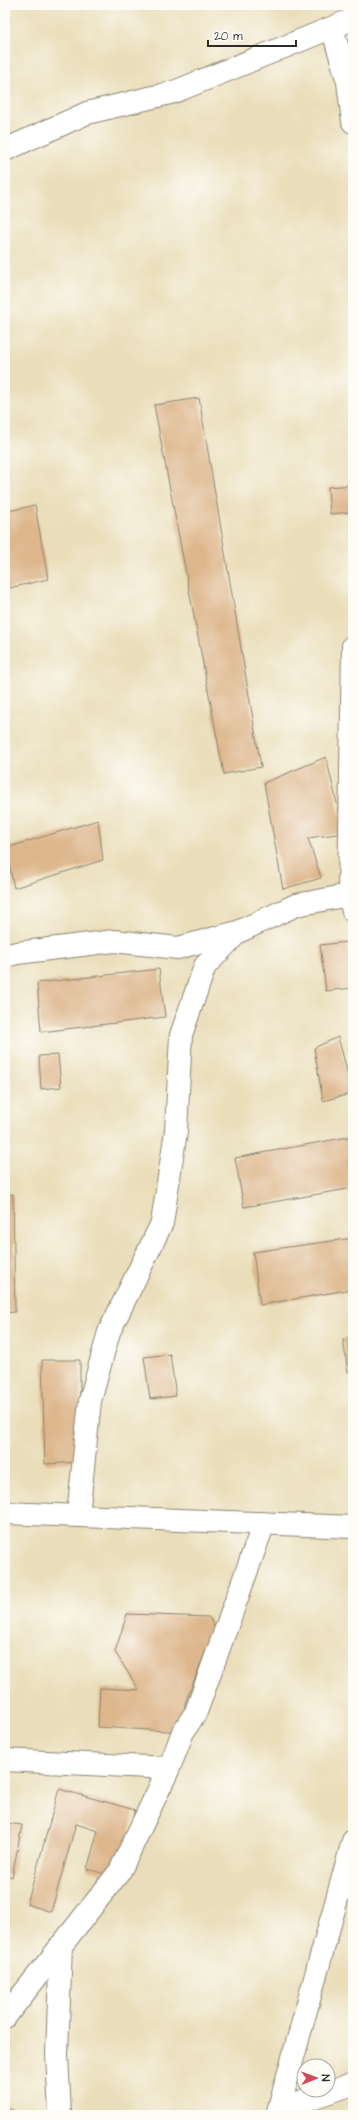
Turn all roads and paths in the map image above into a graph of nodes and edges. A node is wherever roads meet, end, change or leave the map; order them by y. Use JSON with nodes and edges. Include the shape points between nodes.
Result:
{"nodes":[{"id":1,"x":353,"y":19,"type":"edge"},
{"id":2,"x":332,"y":28,"type":"junction"},
{"id":3,"x":353,"y":122,"type":"edge"},
{"id":4,"x":5,"y":150,"type":"edge"},
{"id":5,"x":353,"y":646,"type":"edge"},
{"id":6,"x":351,"y":903,"type":"edge"},
{"id":7,"x":238,"y":932,"type":"junction"},
{"id":8,"x":5,"y":956,"type":"edge"},
{"id":9,"x":5,"y":1513,"type":"edge"},
{"id":10,"x":78,"y":1515,"type":"junction"},
{"id":11,"x":264,"y":1523,"type":"junction"},
{"id":12,"x":353,"y":1527,"type":"edge"},
{"id":13,"x":5,"y":1760,"type":"edge"},
{"id":14,"x":169,"y":1768,"type":"junction"},
{"id":15,"x":353,"y":1841,"type":"edge"},
{"id":16,"x":61,"y":1945,"type":"junction"},
{"id":17,"x":5,"y":2016,"type":"edge"},
{"id":18,"x":353,"y":2084,"type":"edge"},
{"id":19,"x":278,"y":2112,"type":"edge"},
{"id":20,"x":60,"y":2115,"type":"edge"}],
"edges":[{"from":1,"to":2,"type":"street"},
{"from":2,"to":3,"type":"street","via":[[348,82]]},
{"from":2,"to":4,"type":"street","via":[[174,92],[86,113]]},
{"from":5,"to":6,"type":"street"},
{"from":6,"to":7,"type":"street","via":[[296,905]]},
{"from":7,"to":8,"type":"street","via":[[178,948],[114,941]]},
{"from":7,"to":10,"type":"street","via":[[205,966],[181,1035],[176,1131],[162,1223],[109,1332],[90,1401]]},
{"from":9,"to":10,"type":"street"},
{"from":10,"to":11,"type":"street"},
{"from":11,"to":12,"type":"street"},
{"from":11,"to":14,"type":"street","via":[[196,1712],[183,1732]]},
{"from":13,"to":14,"type":"street"},
{"from":14,"to":16,"type":"street","via":[[120,1871]]},
{"from":15,"to":19,"type":"street"},
{"from":16,"to":17,"type":"street"},
{"from":16,"to":20,"type":"street","via":[[57,2054]]},
{"from":18,"to":19,"type":"street"}]}
